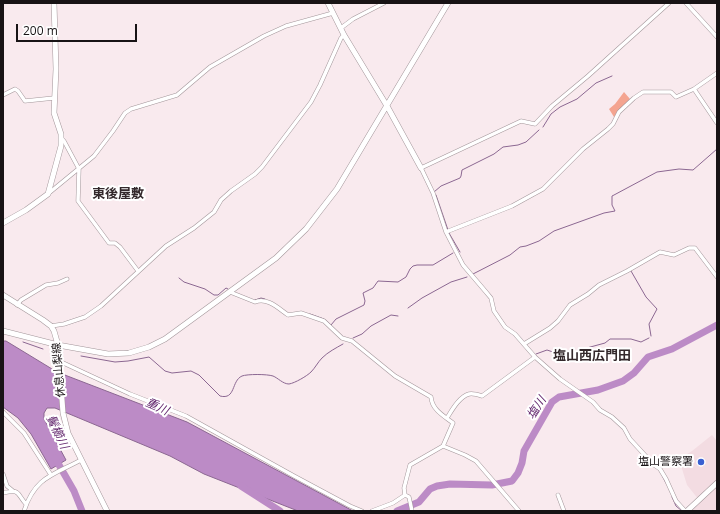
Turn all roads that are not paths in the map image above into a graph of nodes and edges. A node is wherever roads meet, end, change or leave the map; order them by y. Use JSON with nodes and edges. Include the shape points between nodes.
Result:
{"nodes":[{"id":1,"x":54,"y":3,"type":"edge"},
{"id":2,"x":328,"y":3,"type":"edge"},
{"id":3,"x":384,"y":3,"type":"edge"},
{"id":4,"x":448,"y":3,"type":"edge"},
{"id":5,"x":669,"y":3,"type":"edge"},
{"id":6,"x":686,"y":3,"type":"edge"},
{"id":7,"x":332,"y":13,"type":"junction"},
{"id":8,"x":341,"y":28,"type":"junction"},
{"id":9,"x":344,"y":35,"type":"junction"},
{"id":10,"x":717,"y":37,"type":"edge"},
{"id":11,"x":717,"y":73,"type":"edge"},
{"id":12,"x":694,"y":89,"type":"junction"},
{"id":13,"x":3,"y":95,"type":"edge"},
{"id":14,"x":54,"y":98,"type":"junction"},
{"id":15,"x":387,"y":106,"type":"junction"},
{"id":16,"x":717,"y":123,"type":"edge"},
{"id":17,"x":61,"y":138,"type":"junction"},
{"id":18,"x":421,"y":168,"type":"junction"},
{"id":19,"x":79,"y":169,"type":"junction"},
{"id":20,"x":48,"y":194,"type":"junction"},
{"id":21,"x":3,"y":223,"type":"edge"},
{"id":22,"x":448,"y":232,"type":"junction"},
{"id":23,"x":138,"y":271,"type":"junction"},
{"id":24,"x":717,"y":277,"type":"edge"},
{"id":25,"x":67,"y":279,"type":"dead end"},
{"id":26,"x":230,"y":292,"type":"junction"},
{"id":27,"x":3,"y":295,"type":"edge"},
{"id":28,"x":16,"y":304,"type":"junction"},
{"id":29,"x":51,"y":326,"type":"junction"},
{"id":30,"x":3,"y":331,"type":"edge"},
{"id":31,"x":524,"y":344,"type":"junction"},
{"id":32,"x":58,"y":345,"type":"junction"},
{"id":33,"x":536,"y":357,"type":"junction"},
{"id":34,"x":59,"y":362,"type":"junction"},
{"id":35,"x":3,"y":412,"type":"edge"},
{"id":36,"x":447,"y":418,"type":"junction"},
{"id":37,"x":443,"y":446,"type":"junction"},
{"id":38,"x":81,"y":460,"type":"junction"},
{"id":39,"x":3,"y":474,"type":"edge"},
{"id":40,"x":51,"y":475,"type":"junction"},
{"id":41,"x":717,"y":483,"type":"edge"},
{"id":42,"x":13,"y":491,"type":"junction"},
{"id":43,"x":3,"y":493,"type":"edge"},
{"id":44,"x":558,"y":495,"type":"dead end"},
{"id":45,"x":407,"y":496,"type":"junction"},
{"id":46,"x":26,"y":504,"type":"junction"},
{"id":47,"x":379,"y":510,"type":"edge"},
{"id":48,"x":412,"y":510,"type":"edge"},
{"id":49,"x":563,"y":510,"type":"edge"},
{"id":50,"x":24,"y":511,"type":"edge"},
{"id":51,"x":107,"y":511,"type":"edge"},
{"id":52,"x":362,"y":511,"type":"edge"},
{"id":53,"x":372,"y":511,"type":"edge"},
{"id":54,"x":519,"y":511,"type":"edge"},
{"id":55,"x":686,"y":511,"type":"edge"}],
"edges":[{"from":1,"to":14,"type":"street"},
{"from":2,"to":7,"type":"street"},
{"from":3,"to":8,"type":"street"},
{"from":4,"to":15,"type":"street"},
{"from":5,"to":18,"type":"street","via":[[535,124],[521,121]]},
{"from":6,"to":10,"type":"street"},
{"from":7,"to":8,"type":"street"},
{"from":7,"to":19,"type":"street","via":[[286,26],[264,36],[210,68],[177,95],[131,109],[125,113],[94,156]]},
{"from":8,"to":9,"type":"street"},
{"from":9,"to":15,"type":"street"},
{"from":9,"to":23,"type":"street","via":[[311,102],[262,168],[231,191],[214,212],[166,246]]},
{"from":11,"to":12,"type":"street"},
{"from":12,"to":16,"type":"street"},
{"from":12,"to":22,"type":"street","via":[[676,97],[671,92],[643,92],[619,112],[613,124],[583,149],[543,189],[512,206]]},
{"from":13,"to":14,"type":"street","via":[[15,89],[25,101]]},
{"from":14,"to":17,"type":"street","via":[[55,118]]},
{"from":15,"to":18,"type":"street"},
{"from":15,"to":26,"type":"street","via":[[337,189],[316,217],[285,250]]},
{"from":17,"to":19,"type":"street"},
{"from":17,"to":20,"type":"street"},
{"from":18,"to":22,"type":"street"},
{"from":19,"to":20,"type":"street"},
{"from":19,"to":23,"type":"street","via":[[78,201],[109,243],[120,247]]},
{"from":20,"to":21,"type":"street"},
{"from":22,"to":31,"type":"street","via":[[463,265],[486,292],[494,311],[505,327]]},
{"from":23,"to":29,"type":"street","via":[[101,306],[85,317]]},
{"from":24,"to":31,"type":"street","via":[[695,248],[674,255],[660,252],[598,285],[570,305],[550,328]]},
{"from":25,"to":28,"type":"street","via":[[46,285]]},
{"from":26,"to":32,"type":"street","via":[[165,339],[141,350],[108,354]]},
{"from":26,"to":36,"type":"street","via":[[255,302],[264,300],[288,315],[300,313],[324,321],[342,338],[352,341],[395,376],[431,397],[431,403]]},
{"from":27,"to":28,"type":"street"},
{"from":28,"to":29,"type":"street"},
{"from":29,"to":32,"type":"street","name":"休息山梨線"},
{"from":30,"to":32,"type":"street"},
{"from":31,"to":33,"type":"street"},
{"from":32,"to":34,"type":"street","name":"休息山梨線"},
{"from":33,"to":36,"type":"street","via":[[482,396],[470,394],[463,398]]},
{"from":33,"to":55,"type":"street","via":[[624,428],[630,439],[660,469],[676,501]]},
{"from":34,"to":38,"type":"street","name":"休息山梨線","via":[[63,413],[68,433]]},
{"from":34,"to":52,"type":"street","via":[[186,416]]},
{"from":35,"to":40,"type":"street","via":[[24,433]]},
{"from":36,"to":37,"type":"street","via":[[453,422]]},
{"from":37,"to":45,"type":"street","via":[[410,465],[404,488]]},
{"from":37,"to":54,"type":"street","via":[[476,461]]},
{"from":38,"to":40,"type":"street"},
{"from":38,"to":51,"type":"street","name":"休息山梨線"},
{"from":39,"to":42,"type":"street","via":[[7,486]]},
{"from":40,"to":46,"type":"street","via":[[35,489]]},
{"from":41,"to":55,"type":"street"},
{"from":42,"to":43,"type":"street"},
{"from":42,"to":46,"type":"street","via":[[20,494]]},
{"from":44,"to":49,"type":"street"},
{"from":45,"to":47,"type":"street"},
{"from":45,"to":48,"type":"street"},
{"from":46,"to":50,"type":"street"},
{"from":47,"to":53,"type":"street"}]}
